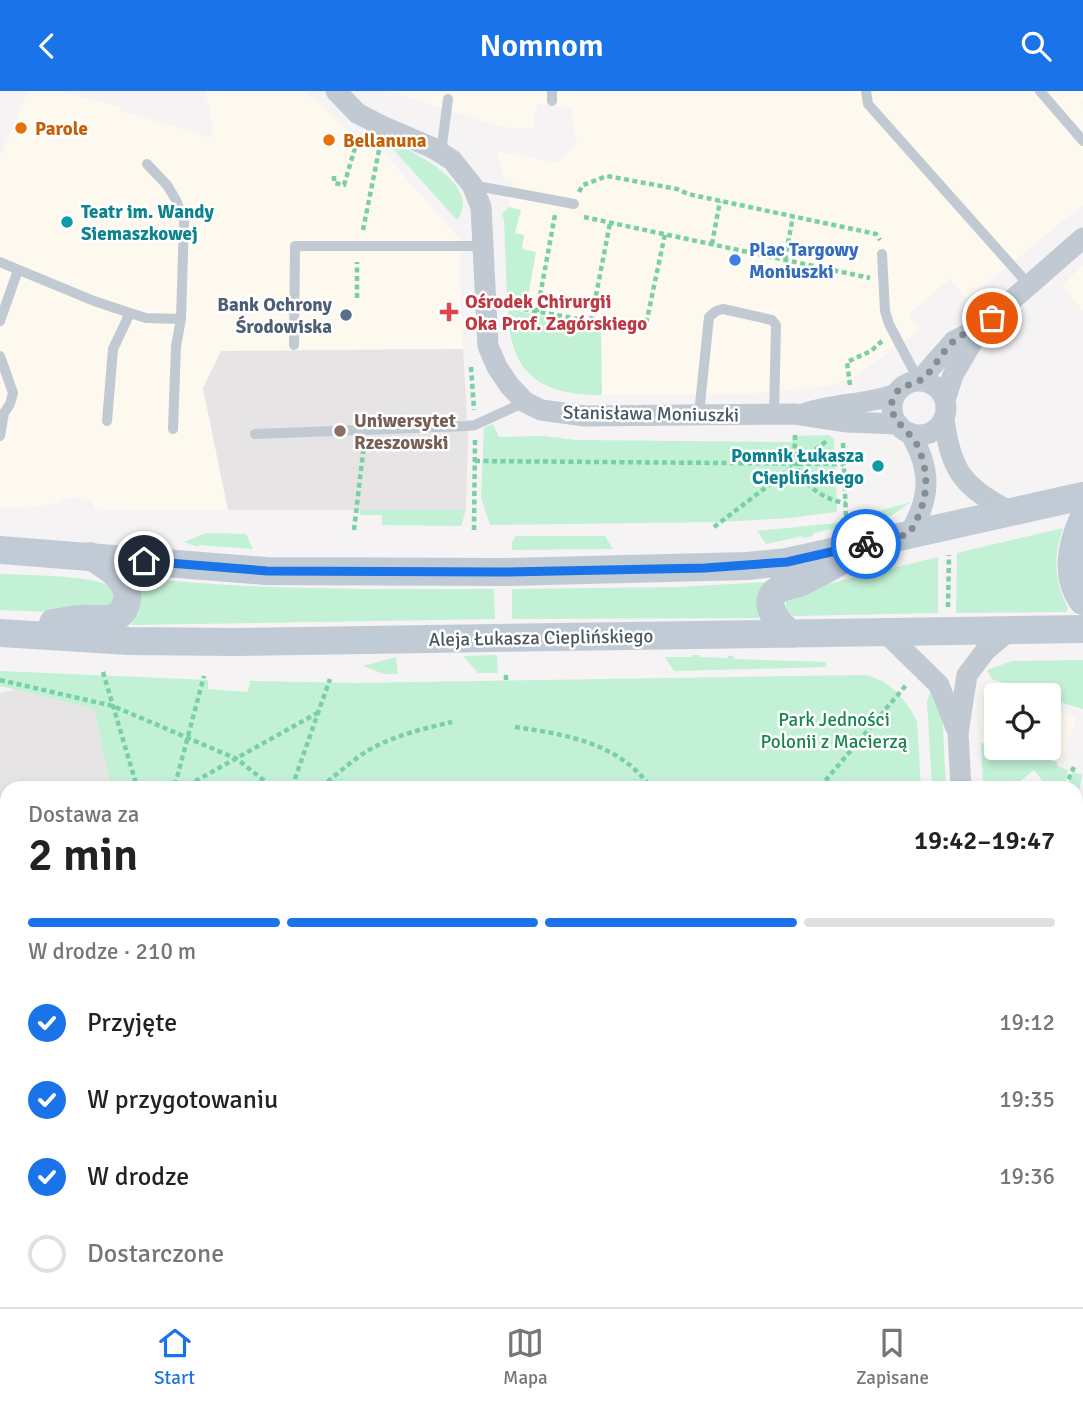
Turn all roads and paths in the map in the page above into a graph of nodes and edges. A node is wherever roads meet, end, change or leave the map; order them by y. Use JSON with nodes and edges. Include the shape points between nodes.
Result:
{"nodes":[{"id":1,"x":336,"y":91,"type":"edge"},
{"id":2,"x":866,"y":91,"type":"edge"},
{"id":3,"x":1040,"y":91,"type":"edge"},
{"id":4,"x":448,"y":100,"type":"dead end"},
{"id":5,"x":365,"y":117,"type":"junction"},
{"id":6,"x":384,"y":127,"type":"junction"},
{"id":7,"x":1083,"y":141,"type":"edge"},
{"id":8,"x":441,"y":153,"type":"junction"},
{"id":9,"x":147,"y":164,"type":"dead end"},
{"id":10,"x":334,"y":176,"type":"dead end"},
{"id":11,"x":472,"y":185,"type":"junction"},
{"id":12,"x":558,"y":201,"type":"junction"},
{"id":13,"x":720,"y":201,"type":"junction"},
{"id":14,"x":574,"y":204,"type":"junction"},
{"id":15,"x":793,"y":216,"type":"junction"},
{"id":16,"x":610,"y":223,"type":"junction"},
{"id":17,"x":665,"y":234,"type":"junction"},
{"id":18,"x":1083,"y":238,"type":"edge"},
{"id":19,"x":360,"y":244,"type":"junction"},
{"id":20,"x":712,"y":244,"type":"junction"},
{"id":21,"x":484,"y":246,"type":"junction"},
{"id":22,"x":882,"y":254,"type":"joint"},
{"id":23,"x":785,"y":260,"type":"junction"},
{"id":24,"x":0,"y":261,"type":"edge"},
{"id":25,"x":18,"y":270,"type":"junction"},
{"id":26,"x":884,"y":281,"type":"junction"},
{"id":27,"x":1029,"y":285,"type":"junction"},
{"id":28,"x":357,"y":297,"type":"dead end"},
{"id":29,"x":500,"y":305,"type":"dead end"},
{"id":30,"x":537,"y":312,"type":"junction"},
{"id":31,"x":130,"y":313,"type":"junction"},
{"id":32,"x":181,"y":319,"type":"junction"},
{"id":33,"x":0,"y":321,"type":"edge"},
{"id":34,"x":591,"y":321,"type":"junction"},
{"id":35,"x":981,"y":327,"type":"junction"},
{"id":36,"x":891,"y":329,"type":"junction"},
{"id":37,"x":294,"y":345,"type":"dead end"},
{"id":38,"x":0,"y":356,"type":"edge"},
{"id":39,"x":848,"y":379,"type":"dead end"},
{"id":40,"x":919,"y":381,"type":"junction"},
{"id":41,"x":896,"y":394,"type":"junction"},
{"id":42,"x":525,"y":403,"type":"junction"},
{"id":43,"x":944,"y":410,"type":"junction"},
{"id":44,"x":699,"y":414,"type":"junction"},
{"id":45,"x":802,"y":414,"type":"junction"},
{"id":46,"x":774,"y":415,"type":"junction"},
{"id":47,"x":107,"y":421,"type":"dead end"},
{"id":48,"x":904,"y":428,"type":"junction"},
{"id":49,"x":173,"y":429,"type":"dead end"},
{"id":50,"x":366,"y":430,"type":"junction"},
{"id":51,"x":842,"y":433,"type":"dead end"},
{"id":52,"x":255,"y":434,"type":"dead end"},
{"id":53,"x":0,"y":436,"type":"edge"},
{"id":54,"x":832,"y":437,"type":"dead end"},
{"id":55,"x":475,"y":461,"type":"dead end"},
{"id":56,"x":844,"y":464,"type":"junction"},
{"id":57,"x":796,"y":465,"type":"junction"},
{"id":58,"x":1083,"y":496,"type":"edge"},
{"id":59,"x":846,"y":503,"type":"junction"},
{"id":60,"x":1011,"y":512,"type":"junction"},
{"id":61,"x":846,"y":516,"type":"dead end"},
{"id":62,"x":1083,"y":519,"type":"edge"},
{"id":63,"x":714,"y":527,"type":"dead end"},
{"id":64,"x":354,"y":530,"type":"dead end"},
{"id":65,"x":909,"y":534,"type":"junction"},
{"id":66,"x":872,"y":543,"type":"junction"},
{"id":67,"x":0,"y":549,"type":"edge"},
{"id":68,"x":88,"y":555,"type":"junction"},
{"id":69,"x":948,"y":555,"type":"dead end"},
{"id":70,"x":1083,"y":601,"type":"edge"},
{"id":71,"x":947,"y":613,"type":"dead end"},
{"id":72,"x":1083,"y":629,"type":"edge"},
{"id":73,"x":1010,"y":630,"type":"junction"},
{"id":74,"x":885,"y":632,"type":"junction"},
{"id":75,"x":8,"y":633,"type":"edge"},
{"id":76,"x":792,"y":634,"type":"junction"},
{"id":77,"x":103,"y":672,"type":"dead end"},
{"id":78,"x":204,"y":676,"type":"dead end"},
{"id":79,"x":330,"y":679,"type":"dead end"},
{"id":80,"x":0,"y":680,"type":"edge"},
{"id":81,"x":907,"y":684,"type":"dead end"},
{"id":82,"x":113,"y":706,"type":"junction"},
{"id":83,"x":319,"y":712,"type":"junction"},
{"id":84,"x":453,"y":722,"type":"dead end"},
{"id":85,"x":515,"y":727,"type":"dead end"},
{"id":86,"x":958,"y":733,"type":"junction"},
{"id":87,"x":187,"y":739,"type":"junction"},
{"id":88,"x":237,"y":759,"type":"junction"},
{"id":89,"x":1074,"y":767,"type":"dead end"},
{"id":90,"x":134,"y":781,"type":"edge"},
{"id":91,"x":176,"y":781,"type":"edge"},
{"id":92,"x":196,"y":781,"type":"edge"},
{"id":93,"x":264,"y":781,"type":"edge"},
{"id":94,"x":294,"y":781,"type":"edge"},
{"id":95,"x":328,"y":781,"type":"edge"},
{"id":96,"x":644,"y":781,"type":"edge"},
{"id":97,"x":825,"y":781,"type":"edge"},
{"id":98,"x":961,"y":781,"type":"edge"},
{"id":99,"x":1068,"y":781,"type":"edge"}],
"edges":[{"from":1,"to":5,"type":"street"},
{"from":2,"to":27,"type":"lane","via":[[868,104]]},
{"from":3,"to":7,"type":"lane"},
{"from":4,"to":8,"type":"lane"},
{"from":5,"to":6,"type":"street"},
{"from":5,"to":10,"type":"path","via":[[344,185],[334,183]]},
{"from":6,"to":8,"type":"street"},
{"from":6,"to":19,"type":"path"},
{"from":8,"to":11,"type":"street"},
{"from":9,"to":32,"type":"lane","via":[[167,185],[184,222]]},
{"from":11,"to":12,"type":"lane"},
{"from":11,"to":21,"type":"street","via":[[481,207]]},
{"from":12,"to":14,"type":"lane"},
{"from":12,"to":30,"type":"path"},
{"from":13,"to":14,"type":"path","via":[[607,176],[583,185]]},
{"from":13,"to":15,"type":"path"},
{"from":13,"to":20,"type":"path"},
{"from":14,"to":16,"type":"path","via":[[576,215]]},
{"from":15,"to":22,"type":"path","via":[[876,234]]},
{"from":15,"to":23,"type":"path"},
{"from":16,"to":17,"type":"path"},
{"from":16,"to":34,"type":"path"},
{"from":17,"to":20,"type":"path"},
{"from":17,"to":34,"type":"path","via":[[646,324],[639,330]]},
{"from":18,"to":27,"type":"street"},
{"from":19,"to":21,"type":"lane"},
{"from":19,"to":28,"type":"path"},
{"from":19,"to":37,"type":"lane","via":[[295,246]]},
{"from":20,"to":23,"type":"path"},
{"from":21,"to":42,"type":"street","via":[[488,346],[509,386]]},
{"from":22,"to":26,"type":"lane"},
{"from":23,"to":26,"type":"path"},
{"from":24,"to":25,"type":"lane"},
{"from":25,"to":31,"type":"lane"},
{"from":25,"to":33,"type":"lane"},
{"from":26,"to":36,"type":"lane"},
{"from":27,"to":35,"type":"street"},
{"from":29,"to":30,"type":"path"},
{"from":30,"to":34,"type":"path"},
{"from":31,"to":32,"type":"lane"},
{"from":31,"to":47,"type":"lane","via":[[113,349]]},
{"from":32,"to":49,"type":"lane"},
{"from":35,"to":40,"type":"street","via":[[954,341]]},
{"from":35,"to":43,"type":"street","via":[[953,375]]},
{"from":36,"to":39,"type":"path","via":[[871,351],[847,362]]},
{"from":36,"to":40,"type":"lane"},
{"from":38,"to":53,"type":"lane","via":[[12,393]]},
{"from":40,"to":41,"type":"street","via":[[906,384]]},
{"from":40,"to":43,"type":"street","via":[[939,390]]},
{"from":41,"to":45,"type":"street","name":"Stanisława Moniuszki"},
{"from":41,"to":48,"type":"street","via":[[893,414]]},
{"from":42,"to":44,"type":"street","name":"Stanisława Moniuszki","via":[[584,416]]},
{"from":42,"to":50,"type":"lane","via":[[475,425]]},
{"from":43,"to":48,"type":"street","via":[[930,433],[920,435]]},
{"from":43,"to":60,"type":"street","via":[[946,437],[966,483]]},
{"from":44,"to":46,"type":"street","name":"Stanisława Moniuszki"},
{"from":44,"to":46,"type":"lane","via":[[709,317],[723,309],[772,320],[776,325]]},
{"from":45,"to":46,"type":"street","name":"Stanisława Moniuszki"},
{"from":45,"to":48,"type":"street","name":"Stanisława Moniuszki"},
{"from":48,"to":65,"type":"street","via":[[918,447],[927,488]]},
{"from":50,"to":52,"type":"lane"},
{"from":50,"to":64,"type":"path"},
{"from":51,"to":56,"type":"path"},
{"from":54,"to":57,"type":"path"},
{"from":55,"to":57,"type":"path"},
{"from":56,"to":57,"type":"path"},
{"from":56,"to":59,"type":"path"},
{"from":57,"to":59,"type":"path","via":[[817,491]]},
{"from":57,"to":63,"type":"path"},
{"from":58,"to":60,"type":"main road"},
{"from":59,"to":61,"type":"path"},
{"from":60,"to":65,"type":"main road"},
{"from":62,"to":70,"type":"main road","via":[[1071,564]]},
{"from":65,"to":66,"type":"main road"},
{"from":66,"to":68,"type":"main road","via":[[747,566],[517,571],[267,571]]},
{"from":66,"to":76,"type":"main road","via":[[818,574],[778,590],[771,606],[774,616]]},
{"from":67,"to":68,"type":"main road"},
{"from":68,"to":75,"type":"main road","via":[[123,582],[127,597],[119,615]]},
{"from":69,"to":71,"type":"path"},
{"from":72,"to":73,"type":"main road","name":"Aleja Łukasza Cieplińskiego"},
{"from":73,"to":74,"type":"main road","name":"Aleja Łukasza Cieplińskiego"},
{"from":73,"to":86,"type":"street","via":[[986,650],[967,675]]},
{"from":74,"to":76,"type":"main road","name":"Aleja Łukasza Cieplińskiego"},
{"from":74,"to":86,"type":"street","via":[[939,685]]},
{"from":75,"to":76,"type":"main road","name":"Aleja Łukasza Cieplińskiego","via":[[233,642]]},
{"from":77,"to":82,"type":"path"},
{"from":78,"to":87,"type":"path"},
{"from":79,"to":83,"type":"path"},
{"from":80,"to":82,"type":"path"},
{"from":81,"to":97,"type":"path"},
{"from":82,"to":87,"type":"path"},
{"from":82,"to":90,"type":"path"},
{"from":83,"to":88,"type":"path"},
{"from":83,"to":94,"type":"path"},
{"from":84,"to":95,"type":"path","via":[[385,742]]},
{"from":85,"to":96,"type":"path","via":[[598,745]]},
{"from":86,"to":98,"type":"street"},
{"from":87,"to":88,"type":"path"},
{"from":87,"to":91,"type":"path"},
{"from":88,"to":92,"type":"path"},
{"from":88,"to":93,"type":"path"},
{"from":89,"to":99,"type":"path"}]}
